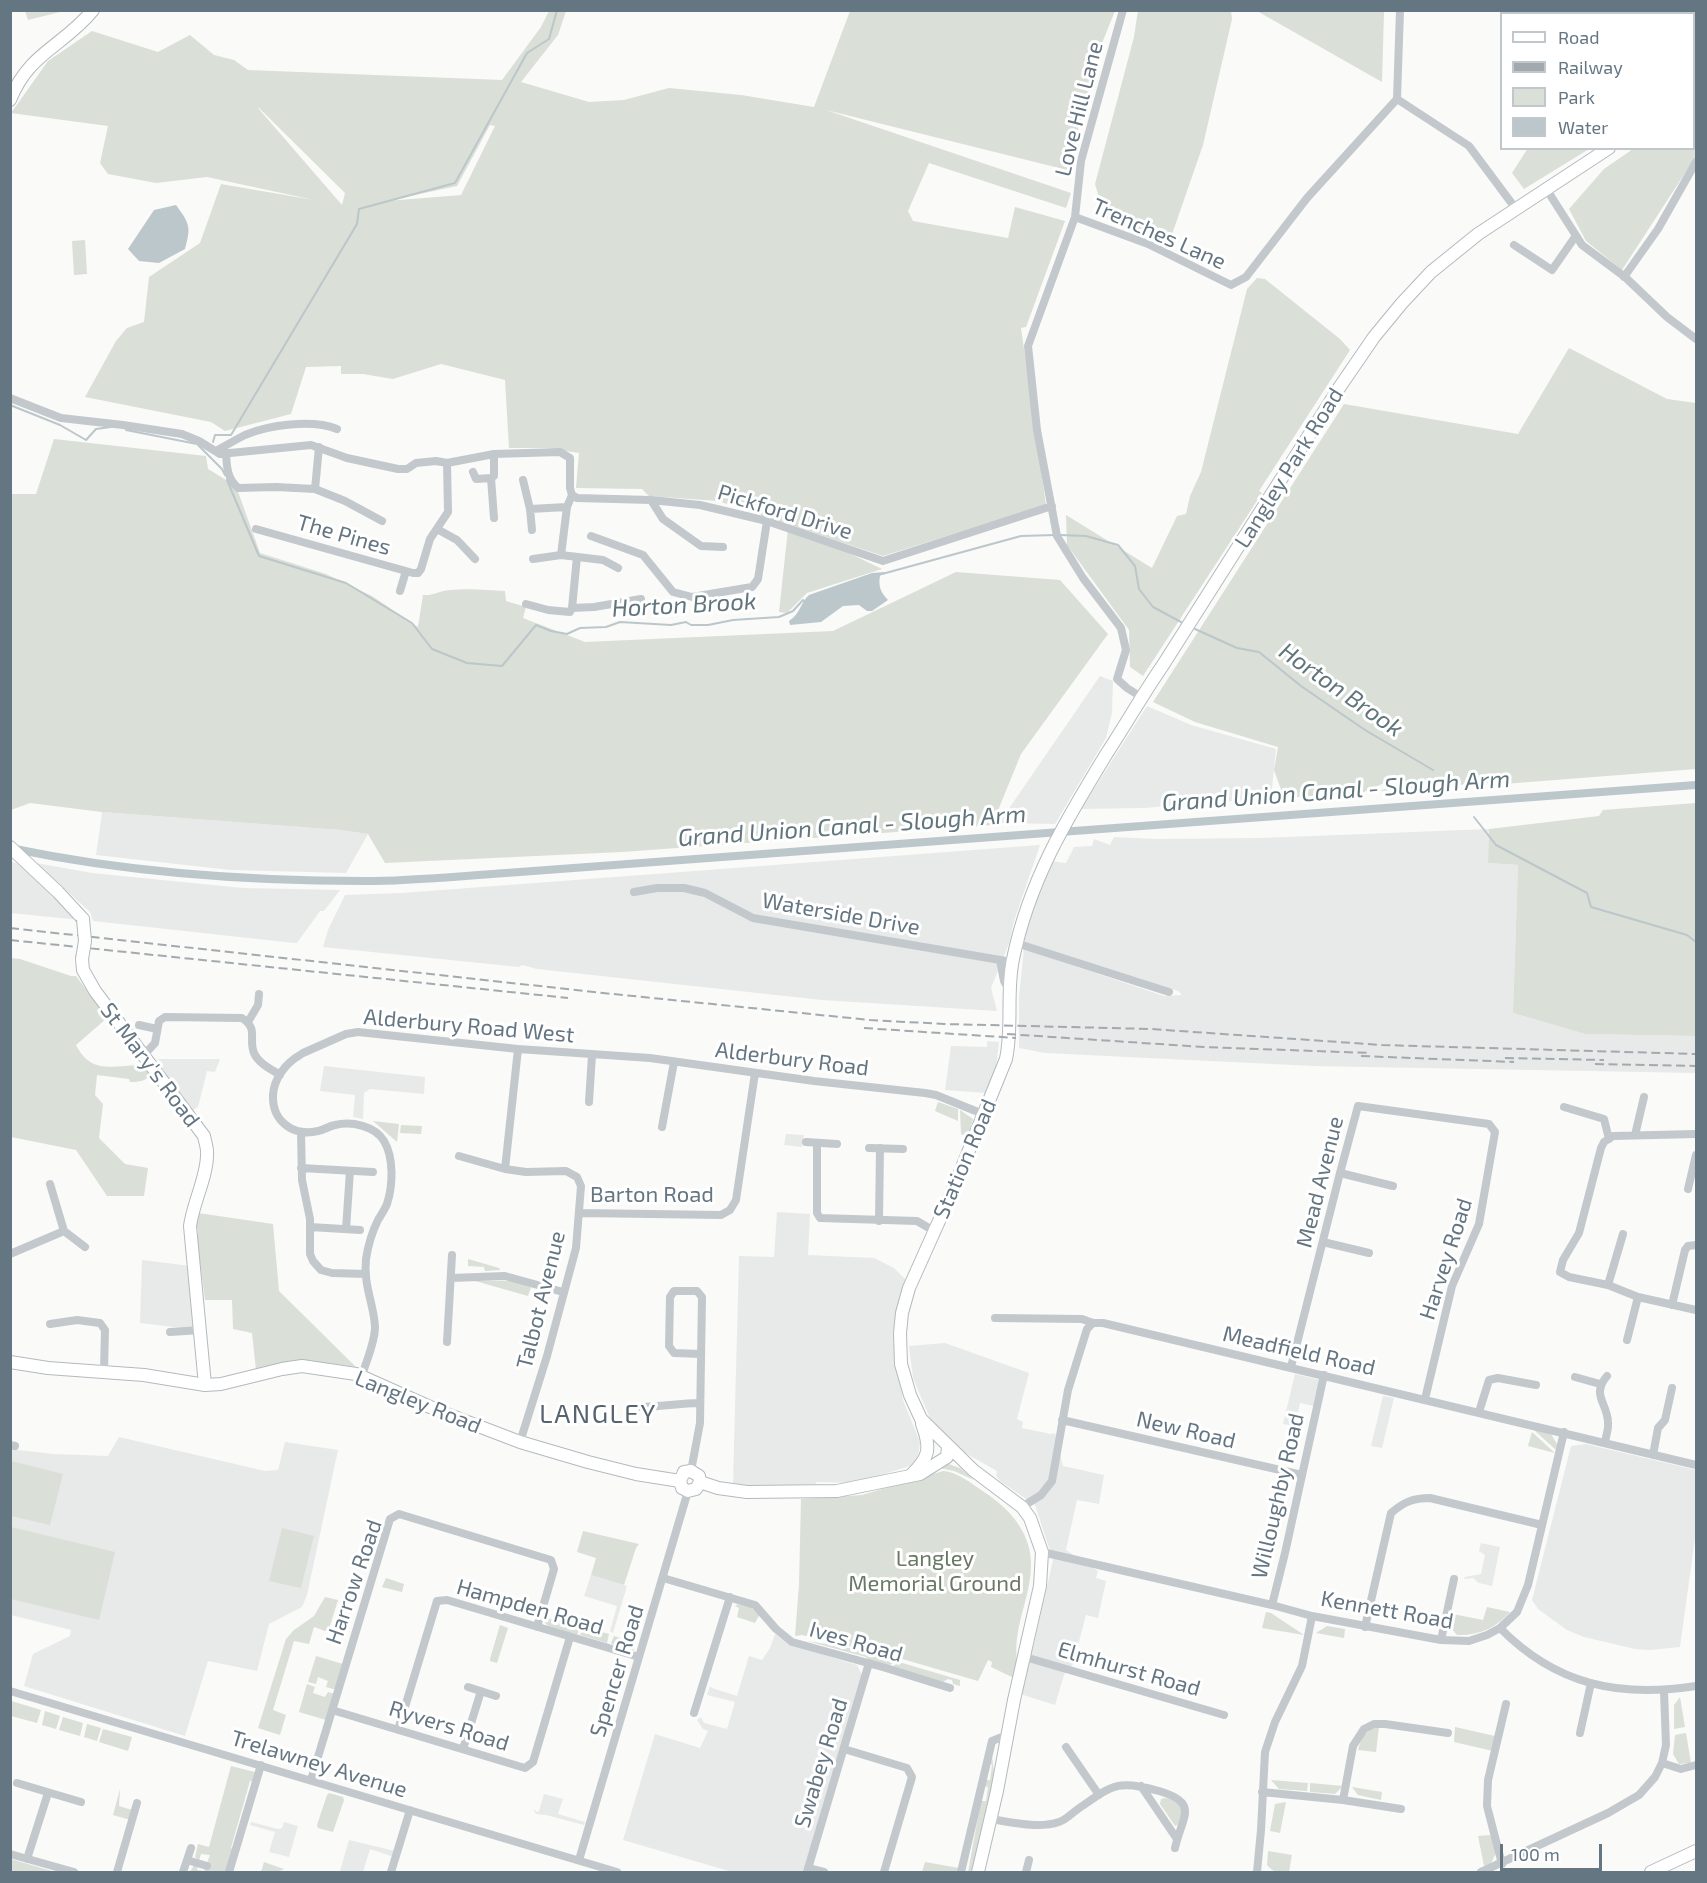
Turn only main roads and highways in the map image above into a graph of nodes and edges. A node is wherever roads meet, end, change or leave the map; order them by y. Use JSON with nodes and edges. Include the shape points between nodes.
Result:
{"nodes":[{"id":1,"x":93,"y":10,"type":"edge"},
{"id":2,"x":10,"y":100,"type":"edge"},
{"id":3,"x":1606,"y":150,"type":"edge"},
{"id":4,"x":10,"y":847,"type":"edge"},
{"id":5,"x":1049,"y":853,"type":"joint"},
{"id":6,"x":10,"y":1362,"type":"edge"},
{"id":7,"x":205,"y":1385,"type":"junction"},
{"id":8,"x":921,"y":1419,"type":"junction"},
{"id":9,"x":927,"y":1437,"type":"junction"},
{"id":10,"x":946,"y":1451,"type":"junction"},
{"id":11,"x":910,"y":1475,"type":"junction"},
{"id":12,"x":680,"y":1481,"type":"junction"},
{"id":13,"x":700,"y":1482,"type":"junction"},
{"id":14,"x":1696,"y":1851,"type":"edge"},
{"id":15,"x":1696,"y":1860,"type":"edge"},
{"id":16,"x":978,"y":1872,"type":"edge"},
{"id":17,"x":1651,"y":1872,"type":"edge"},
{"id":18,"x":1670,"y":1872,"type":"edge"}],
"edges":[{"from":1,"to":2,"type":"main road","via":[[30,66]]},
{"from":3,"to":5,"type":"main road","name":"Langley Park Road","via":[[1478,234],[1431,272],[1374,337],[1141,697]]},
{"from":4,"to":7,"type":"main road","name":"St Mary's Road","bridge":true,"via":[[83,919],[83,970],[204,1136],[208,1154],[190,1226]]},
{"from":5,"to":8,"type":"main road","name":"Station Road","via":[[1006,961],[1010,1013],[1006,1059],[902,1313],[901,1364]]},
{"from":6,"to":7,"type":"main road","name":"Langley Road"},
{"from":7,"to":12,"type":"main road","name":"Langley Road","via":[[302,1366],[362,1376],[439,1412],[520,1442],[588,1462]]},
{"from":8,"to":9,"type":"main road"},
{"from":8,"to":10,"type":"main road","name":"Station Road"},
{"from":9,"to":10,"type":"main road"},
{"from":9,"to":11,"type":"main road","via":[[927,1455]]},
{"from":10,"to":11,"type":"main road"},
{"from":10,"to":16,"type":"main road","via":[[977,1480],[1009,1495],[1022,1507],[1042,1552],[1040,1586],[1004,1737],[1001,1769]]},
{"from":11,"to":13,"type":"main road","via":[[827,1491],[747,1492]]},
{"from":12,"to":13,"type":"main road","via":[[688,1491],[696,1489]]},
{"from":12,"to":13,"type":"main road","via":[[684,1472],[691,1471],[699,1476]]},
{"from":14,"to":17,"type":"main road"},
{"from":15,"to":18,"type":"main road"}]}
